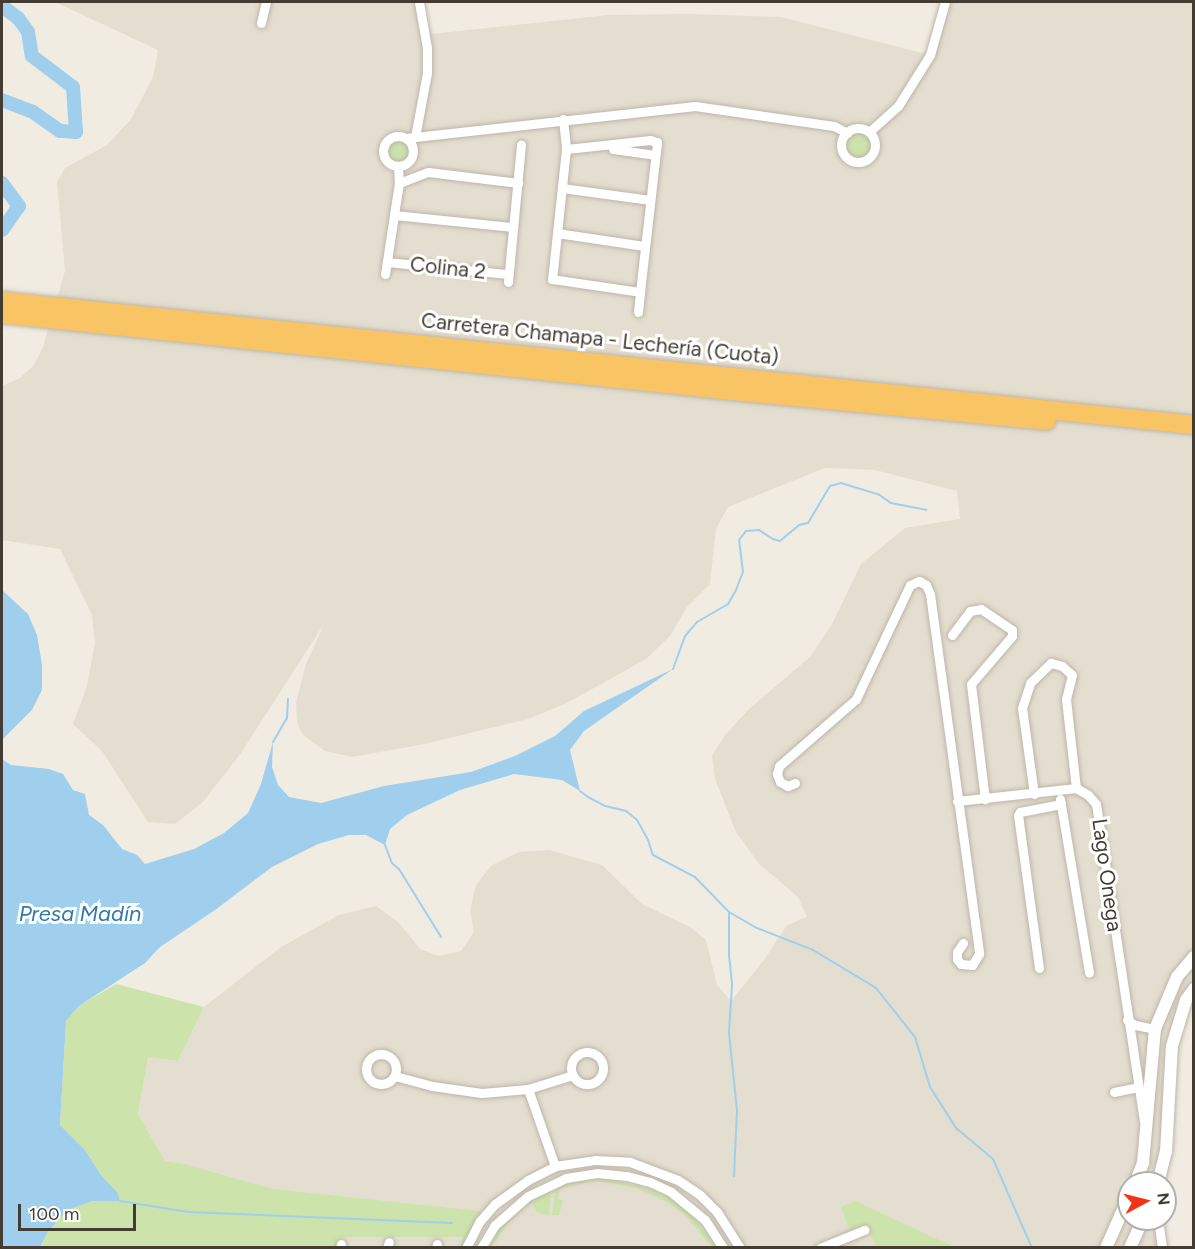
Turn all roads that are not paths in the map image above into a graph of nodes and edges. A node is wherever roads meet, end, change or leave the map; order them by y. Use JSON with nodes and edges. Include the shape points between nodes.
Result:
{"nodes":[{"id":1,"x":266,"y":2,"type":"edge"},
{"id":2,"x":418,"y":2,"type":"edge"},
{"id":3,"x":945,"y":2,"type":"edge"},
{"id":4,"x":261,"y":23,"type":"dead end"},
{"id":5,"x":563,"y":119,"type":"junction"},
{"id":6,"x":869,"y":132,"type":"junction"},
{"id":7,"x":847,"y":133,"type":"junction"},
{"id":8,"x":410,"y":138,"type":"junction"},
{"id":9,"x":521,"y":145,"type":"dead end"},
{"id":10,"x":598,"y":147,"type":"junction"},
{"id":11,"x":566,"y":149,"type":"junction"},
{"id":12,"x":656,"y":154,"type":"junction"},
{"id":13,"x":402,"y":165,"type":"junction"},
{"id":14,"x":414,"y":177,"type":"junction"},
{"id":15,"x":399,"y":183,"type":"junction"},
{"id":16,"x":518,"y":183,"type":"junction"},
{"id":17,"x":562,"y":188,"type":"junction"},
{"id":18,"x":650,"y":200,"type":"junction"},
{"id":19,"x":394,"y":215,"type":"junction"},
{"id":20,"x":513,"y":227,"type":"junction"},
{"id":21,"x":558,"y":234,"type":"junction"},
{"id":22,"x":644,"y":246,"type":"junction"},
{"id":23,"x":387,"y":262,"type":"junction"},
{"id":24,"x":385,"y":274,"type":"dead end"},
{"id":25,"x":552,"y":279,"type":"junction"},
{"id":26,"x":551,"y":289,"type":"dead end"},
{"id":27,"x":640,"y":292,"type":"junction"},
{"id":28,"x":2,"y":301,"type":"edge"},
{"id":29,"x":638,"y":312,"type":"dead end"},
{"id":30,"x":2,"y":314,"type":"edge"},
{"id":31,"x":115,"y":319,"type":"junction"},
{"id":32,"x":1194,"y":425,"type":"edge"},
{"id":33,"x":1194,"y":436,"type":"edge"},
{"id":34,"x":952,"y":635,"type":"dead end"},
{"id":35,"x":795,"y":783,"type":"dead end"},
{"id":36,"x":1076,"y":789,"type":"junction"},
{"id":37,"x":1059,"y":791,"type":"junction"},
{"id":38,"x":1034,"y":794,"type":"junction"},
{"id":39,"x":984,"y":799,"type":"junction"},
{"id":40,"x":957,"y":801,"type":"junction"},
{"id":41,"x":1061,"y":804,"type":"junction"},
{"id":42,"x":963,"y":943,"type":"dead end"},
{"id":43,"x":1194,"y":957,"type":"edge"},
{"id":44,"x":1039,"y":968,"type":"dead end"},
{"id":45,"x":1089,"y":973,"type":"dead end"},
{"id":46,"x":1194,"y":989,"type":"edge"},
{"id":47,"x":1127,"y":1020,"type":"junction"},
{"id":48,"x":1155,"y":1029,"type":"junction"},
{"id":49,"x":573,"y":1075,"type":"dead end"},
{"id":50,"x":395,"y":1076,"type":"dead end"},
{"id":51,"x":1138,"y":1087,"type":"junction"},
{"id":52,"x":528,"y":1089,"type":"junction"},
{"id":53,"x":1114,"y":1092,"type":"dead end"},
{"id":54,"x":1146,"y":1134,"type":"junction"},
{"id":55,"x":556,"y":1166,"type":"junction"},
{"id":56,"x":1140,"y":1171,"type":"edge"},
{"id":57,"x":1161,"y":1171,"type":"edge"},
{"id":58,"x":566,"y":1178,"type":"junction"},
{"id":59,"x":553,"y":1183,"type":"junction"},
{"id":60,"x":1117,"y":1223,"type":"edge"},
{"id":61,"x":864,"y":1230,"type":"dead end"},
{"id":62,"x":1138,"y":1231,"type":"edge"},
{"id":63,"x":1160,"y":1231,"type":"edge"},
{"id":64,"x":833,"y":1244,"type":"edge"},
{"id":65,"x":466,"y":1248,"type":"edge"},
{"id":66,"x":481,"y":1248,"type":"edge"},
{"id":67,"x":723,"y":1248,"type":"edge"},
{"id":68,"x":740,"y":1248,"type":"edge"},
{"id":69,"x":820,"y":1248,"type":"edge"},
{"id":70,"x":1106,"y":1248,"type":"edge"},
{"id":71,"x":1130,"y":1248,"type":"edge"},
{"id":72,"x":1162,"y":1248,"type":"edge"}],
"edges":[{"from":1,"to":4,"type":"street"},
{"from":2,"to":8,"type":"street","via":[[427,48],[427,73]]},
{"from":3,"to":6,"type":"street","via":[[930,55],[898,106]]},
{"from":5,"to":7,"type":"street","via":[[695,106],[834,126]]},
{"from":5,"to":8,"type":"street"},
{"from":5,"to":11,"type":"street"},
{"from":6,"to":7,"type":"street","via":[[854,129]]},
{"from":6,"to":7,"type":"street","via":[[875,141],[874,151],[859,162],[849,160],[843,152],[842,142]]},
{"from":8,"to":13,"type":"street","via":[[413,151]]},
{"from":8,"to":13,"type":"street","via":[[394,136],[383,147],[385,158]]},
{"from":9,"to":16,"type":"street","name":"Colina 2"},
{"from":10,"to":11,"type":"street"},
{"from":10,"to":12,"type":"street"},
{"from":10,"to":12,"type":"street","via":[[657,138]]},
{"from":11,"to":17,"type":"street"},
{"from":12,"to":18,"type":"street"},
{"from":13,"to":14,"type":"street"},
{"from":13,"to":15,"type":"street","name":"Colina 2"},
{"from":14,"to":15,"type":"street"},
{"from":14,"to":16,"type":"street","via":[[428,172]]},
{"from":15,"to":19,"type":"street","name":"Colina 2"},
{"from":16,"to":20,"type":"street","name":"Colina 2"},
{"from":17,"to":18,"type":"street"},
{"from":17,"to":21,"type":"street"},
{"from":18,"to":22,"type":"street"},
{"from":19,"to":20,"type":"street"},
{"from":19,"to":23,"type":"street","name":"Colina 2"},
{"from":20,"to":23,"type":"street","name":"Colina 2","via":[[508,278]]},
{"from":21,"to":22,"type":"street"},
{"from":21,"to":25,"type":"street"},
{"from":22,"to":27,"type":"street"},
{"from":23,"to":24,"type":"street","name":"Colina 2"},
{"from":25,"to":26,"type":"street"},
{"from":25,"to":27,"type":"street"},
{"from":27,"to":29,"type":"street"},
{"from":28,"to":31,"type":"highway","name":"Carretera Chamapa - Lechería (Cuota)"},
{"from":30,"to":31,"type":"highway","name":"Carretera Chamapa - Lechería (Cuota)"},
{"from":31,"to":32,"type":"highway","name":"Carretera Chamapa - Lechería (Cuota)"},
{"from":31,"to":33,"type":"highway","name":"Carretera Chamapa - Lechería (Cuota)","via":[[742,393]]},
{"from":34,"to":39,"type":"street","via":[[970,611],[981,609],[1012,630],[1012,636],[971,684]]},
{"from":35,"to":40,"type":"street","via":[[788,786],[780,782],[779,766],[856,699],[904,594],[919,581],[930,594]]},
{"from":36,"to":37,"type":"street"},
{"from":36,"to":38,"type":"street","via":[[1066,699],[1072,675],[1051,663],[1030,683],[1022,708]]},
{"from":36,"to":47,"type":"street","name":"Lago Onega","via":[[1088,795],[1097,810]]},
{"from":37,"to":38,"type":"street"},
{"from":37,"to":41,"type":"street"},
{"from":38,"to":39,"type":"street"},
{"from":39,"to":40,"type":"street"},
{"from":40,"to":42,"type":"street","via":[[979,954],[972,965],[961,964],[957,959]]},
{"from":41,"to":44,"type":"street","via":[[1018,815]]},
{"from":41,"to":45,"type":"street"},
{"from":43,"to":48,"type":"street","via":[[1177,977]]},
{"from":46,"to":57,"type":"street","via":[[1186,1000],[1172,1046],[1166,1152]]},
{"from":47,"to":48,"type":"street"},
{"from":47,"to":51,"type":"street","name":"Lago Onega"},
{"from":48,"to":54,"type":"street"},
{"from":49,"to":52,"type":"street"},
{"from":50,"to":52,"type":"street","via":[[474,1092]]},
{"from":51,"to":53,"type":"street"},
{"from":51,"to":54,"type":"street","name":"Lago Onega"},
{"from":52,"to":55,"type":"street"},
{"from":54,"to":56,"type":"street"},
{"from":55,"to":58,"type":"street","via":[[568,1172]]},
{"from":55,"to":59,"type":"street","via":[[548,1178]]},
{"from":55,"to":65,"type":"street","via":[[495,1204],[480,1221]]},
{"from":55,"to":68,"type":"street","via":[[595,1160],[630,1162],[678,1180],[717,1212]]},
{"from":58,"to":59,"type":"street"},
{"from":58,"to":67,"type":"street","via":[[597,1173],[650,1182],[690,1206],[705,1220]]},
{"from":59,"to":66,"type":"street","via":[[510,1210],[494,1226]]},
{"from":60,"to":70,"type":"street"},
{"from":61,"to":64,"type":"street"},
{"from":62,"to":71,"type":"street"},
{"from":63,"to":72,"type":"street"},
{"from":64,"to":69,"type":"street"}]}
